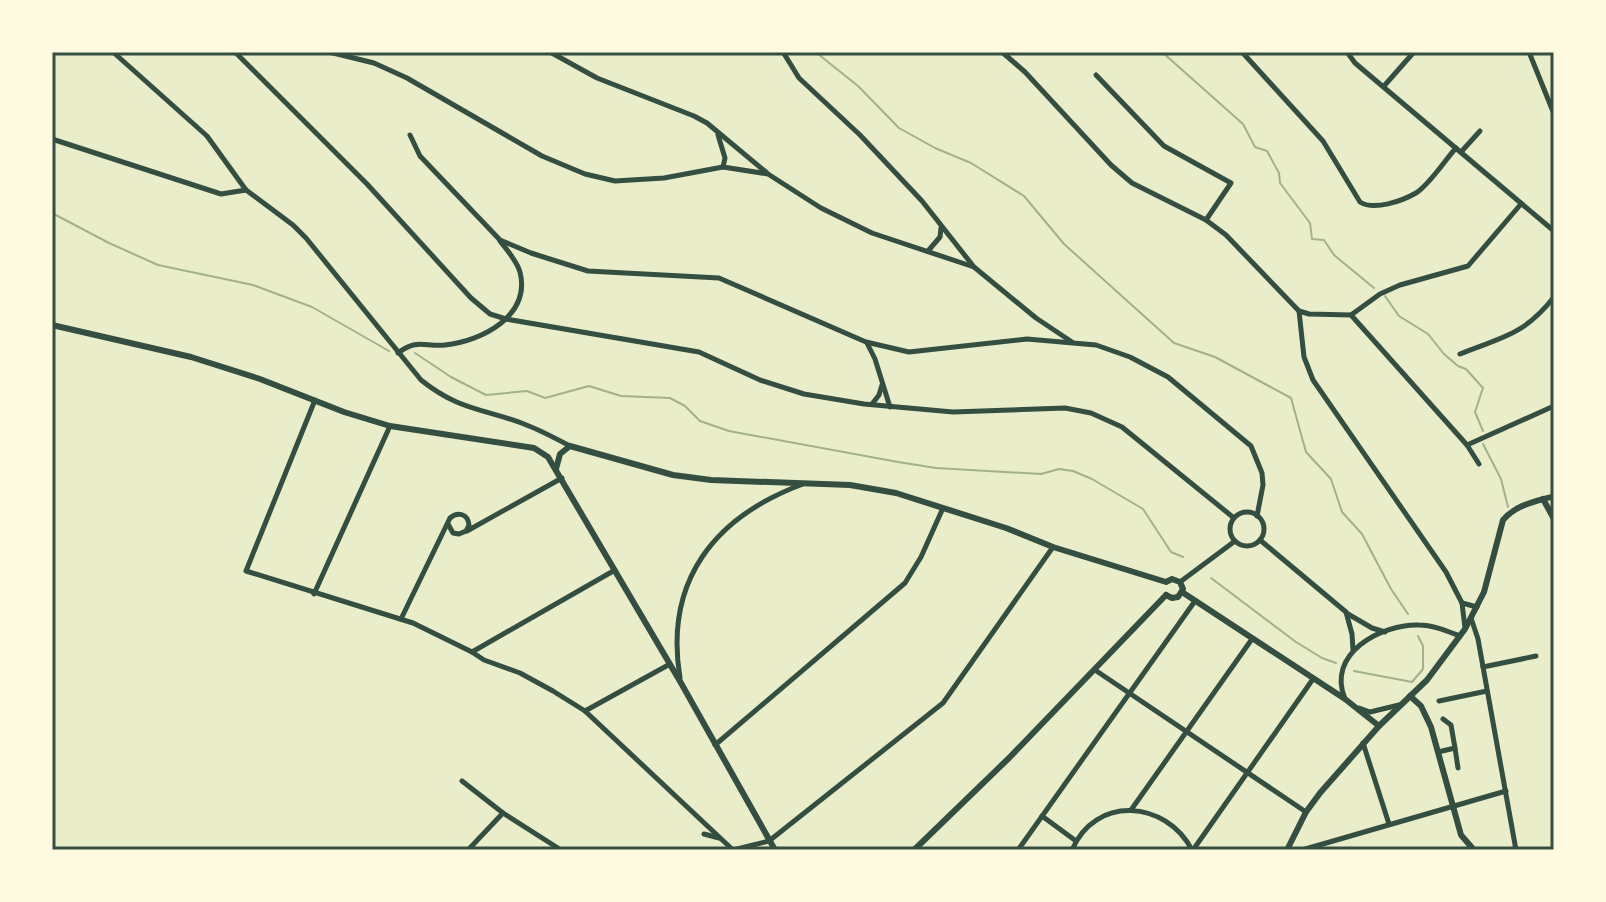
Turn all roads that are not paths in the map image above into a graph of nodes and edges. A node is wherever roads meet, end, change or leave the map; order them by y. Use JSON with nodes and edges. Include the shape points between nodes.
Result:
{"nodes":[{"id":1,"x":113,"y":52,"type":"edge"},
{"id":2,"x":235,"y":52,"type":"edge"},
{"id":3,"x":329,"y":52,"type":"edge"},
{"id":4,"x":550,"y":52,"type":"edge"},
{"id":5,"x":783,"y":52,"type":"edge"},
{"id":6,"x":1002,"y":52,"type":"edge"},
{"id":7,"x":1242,"y":52,"type":"edge"},
{"id":8,"x":1347,"y":52,"type":"edge"},
{"id":9,"x":1414,"y":52,"type":"edge"},
{"id":10,"x":1529,"y":52,"type":"edge"},
{"id":11,"x":1096,"y":75,"type":"dead end"},
{"id":12,"x":1384,"y":86,"type":"junction"},
{"id":13,"x":1554,"y":114,"type":"edge"},
{"id":14,"x":1480,"y":131,"type":"dead end"},
{"id":15,"x":718,"y":134,"type":"junction"},
{"id":16,"x":410,"y":135,"type":"dead end"},
{"id":17,"x":52,"y":139,"type":"edge"},
{"id":18,"x":1458,"y":150,"type":"junction"},
{"id":19,"x":723,"y":167,"type":"junction"},
{"id":20,"x":768,"y":174,"type":"junction"},
{"id":21,"x":246,"y":190,"type":"junction"},
{"id":22,"x":1521,"y":204,"type":"junction"},
{"id":23,"x":1206,"y":220,"type":"junction"},
{"id":24,"x":941,"y":227,"type":"junction"},
{"id":25,"x":1554,"y":231,"type":"edge"},
{"id":26,"x":500,"y":240,"type":"junction"},
{"id":27,"x":928,"y":251,"type":"junction"},
{"id":28,"x":531,"y":253,"type":"junction"},
{"id":29,"x":518,"y":265,"type":"junction"},
{"id":30,"x":974,"y":267,"type":"junction"},
{"id":31,"x":1554,"y":297,"type":"edge"},
{"id":32,"x":1299,"y":311,"type":"junction"},
{"id":33,"x":1351,"y":315,"type":"junction"},
{"id":34,"x":506,"y":319,"type":"junction"},
{"id":35,"x":52,"y":325,"type":"edge"},
{"id":36,"x":866,"y":342,"type":"junction"},
{"id":37,"x":1073,"y":342,"type":"junction"},
{"id":38,"x":886,"y":347,"type":"junction"},
{"id":39,"x":398,"y":353,"type":"junction"},
{"id":40,"x":1460,"y":354,"type":"dead end"},
{"id":41,"x":875,"y":359,"type":"junction"},
{"id":42,"x":882,"y":384,"type":"junction"},
{"id":43,"x":315,"y":400,"type":"junction"},
{"id":44,"x":871,"y":405,"type":"junction"},
{"id":45,"x":1554,"y":406,"type":"edge"},
{"id":46,"x":890,"y":407,"type":"junction"},
{"id":47,"x":390,"y":426,"type":"junction"},
{"id":48,"x":1467,"y":445,"type":"junction"},
{"id":49,"x":570,"y":446,"type":"junction"},
{"id":50,"x":1479,"y":464,"type":"dead end"},
{"id":51,"x":556,"y":469,"type":"junction"},
{"id":52,"x":562,"y":478,"type":"junction"},
{"id":53,"x":807,"y":482,"type":"junction"},
{"id":54,"x":1554,"y":496,"type":"edge"},
{"id":55,"x":1543,"y":499,"type":"junction"},
{"id":56,"x":943,"y":508,"type":"junction"},
{"id":57,"x":1257,"y":516,"type":"junction"},
{"id":58,"x":1234,"y":518,"type":"junction"},
{"id":59,"x":1554,"y":519,"type":"edge"},
{"id":60,"x":448,"y":524,"type":"junction"},
{"id":61,"x":466,"y":531,"type":"junction"},
{"id":62,"x":1260,"y":540,"type":"junction"},
{"id":63,"x":1235,"y":541,"type":"junction"},
{"id":64,"x":1053,"y":547,"type":"junction"},
{"id":65,"x":615,"y":570,"type":"junction"},
{"id":66,"x":1166,"y":582,"type":"junction"},
{"id":67,"x":1180,"y":582,"type":"junction"},
{"id":68,"x":1182,"y":592,"type":"junction"},
{"id":69,"x":314,"y":594,"type":"junction"},
{"id":70,"x":1166,"y":595,"type":"junction"},
{"id":71,"x":1195,"y":601,"type":"junction"},
{"id":72,"x":1462,"y":603,"type":"junction"},
{"id":73,"x":1477,"y":607,"type":"junction"},
{"id":74,"x":1346,"y":612,"type":"junction"},
{"id":75,"x":1471,"y":618,"type":"junction"},
{"id":76,"x":401,"y":619,"type":"junction"},
{"id":77,"x":1465,"y":629,"type":"junction"},
{"id":78,"x":1386,"y":632,"type":"junction"},
{"id":79,"x":1460,"y":636,"type":"junction"},
{"id":80,"x":1252,"y":639,"type":"junction"},
{"id":81,"x":1353,"y":651,"type":"junction"},
{"id":82,"x":472,"y":652,"type":"junction"},
{"id":83,"x":1536,"y":656,"type":"dead end"},
{"id":84,"x":670,"y":664,"type":"junction"},
{"id":85,"x":1483,"y":667,"type":"junction"},
{"id":86,"x":1095,"y":670,"type":"junction"},
{"id":87,"x":1341,"y":676,"type":"junction"},
{"id":88,"x":1313,"y":679,"type":"junction"},
{"id":89,"x":681,"y":683,"type":"junction"},
{"id":90,"x":1321,"y":684,"type":"junction"},
{"id":91,"x":1487,"y":691,"type":"junction"},
{"id":92,"x":1130,"y":692,"type":"junction"},
{"id":93,"x":1410,"y":696,"type":"junction"},
{"id":94,"x":1345,"y":699,"type":"junction"},
{"id":95,"x":1439,"y":701,"type":"dead end"},
{"id":96,"x":1400,"y":705,"type":"junction"},
{"id":97,"x":1354,"y":706,"type":"junction"},
{"id":98,"x":585,"y":711,"type":"junction"},
{"id":99,"x":1443,"y":719,"type":"dead end"},
{"id":100,"x":1379,"y":726,"type":"junction"},
{"id":101,"x":1187,"y":731,"type":"junction"},
{"id":102,"x":1363,"y":743,"type":"junction"},
{"id":103,"x":715,"y":745,"type":"junction"},
{"id":104,"x":1455,"y":748,"type":"junction"},
{"id":105,"x":1438,"y":752,"type":"junction"},
{"id":106,"x":1458,"y":768,"type":"dead end"},
{"id":107,"x":1246,"y":773,"type":"junction"},
{"id":108,"x":462,"y":781,"type":"dead end"},
{"id":109,"x":1506,"y":791,"type":"junction"},
{"id":110,"x":1453,"y":806,"type":"junction"},
{"id":111,"x":1131,"y":810,"type":"junction"},
{"id":112,"x":1306,"y":812,"type":"junction"},
{"id":113,"x":503,"y":813,"type":"junction"},
{"id":114,"x":1042,"y":816,"type":"junction"},
{"id":115,"x":1389,"y":824,"type":"junction"},
{"id":116,"x":704,"y":834,"type":"dead end"},
{"id":117,"x":720,"y":838,"type":"junction"},
{"id":118,"x":769,"y":841,"type":"junction"},
{"id":119,"x":1076,"y":841,"type":"junction"},
{"id":120,"x":468,"y":850,"type":"edge"},
{"id":121,"x":561,"y":850,"type":"edge"},
{"id":122,"x":775,"y":850,"type":"edge"},
{"id":123,"x":914,"y":850,"type":"edge"},
{"id":124,"x":1018,"y":850,"type":"edge"},
{"id":125,"x":1072,"y":850,"type":"edge"},
{"id":126,"x":1192,"y":850,"type":"edge"},
{"id":127,"x":1287,"y":850,"type":"edge"},
{"id":128,"x":1302,"y":850,"type":"edge"},
{"id":129,"x":1474,"y":850,"type":"edge"},
{"id":130,"x":1516,"y":850,"type":"edge"}],
"edges":[{"from":1,"to":21,"type":"street","via":[[207,136]]},
{"from":2,"to":34,"type":"street","via":[[471,298]]},
{"from":3,"to":19,"type":"street","via":[[407,78],[542,156],[585,174],[615,181]]},
{"from":4,"to":15,"type":"street","via":[[597,78],[694,116]]},
{"from":5,"to":24,"type":"street","via":[[799,78],[860,135]]},
{"from":6,"to":23,"type":"street","via":[[1132,183]]},
{"from":7,"to":18,"type":"street","via":[[1323,141],[1367,206],[1418,192]]},
{"from":8,"to":12,"type":"street"},
{"from":9,"to":12,"type":"street"},
{"from":10,"to":13,"type":"street"},
{"from":11,"to":23,"type":"street","via":[[1164,146],[1231,183]]},
{"from":12,"to":18,"type":"street"},
{"from":14,"to":18,"type":"street"},
{"from":15,"to":19,"type":"street"},
{"from":15,"to":20,"type":"street"},
{"from":16,"to":26,"type":"street","via":[[420,156]]},
{"from":17,"to":21,"type":"street","via":[[221,194]]},
{"from":18,"to":22,"type":"street"},
{"from":19,"to":20,"type":"street"},
{"from":20,"to":27,"type":"street","via":[[872,233]]},
{"from":21,"to":39,"type":"street","via":[[306,238]]},
{"from":22,"to":25,"type":"street"},
{"from":22,"to":33,"type":"street","via":[[1468,266],[1400,285]]},
{"from":23,"to":32,"type":"street"},
{"from":24,"to":27,"type":"street"},
{"from":24,"to":30,"type":"street"},
{"from":26,"to":28,"type":"street"},
{"from":26,"to":29,"type":"street"},
{"from":27,"to":30,"type":"street"},
{"from":28,"to":29,"type":"street"},
{"from":28,"to":36,"type":"street","via":[[588,271],[719,278]]},
{"from":29,"to":34,"type":"street","via":[[522,286]]},
{"from":30,"to":37,"type":"street"},
{"from":31,"to":40,"type":"street","via":[[1522,330]]},
{"from":32,"to":33,"type":"street"},
{"from":32,"to":72,"type":"street","via":[[1304,357],[1313,380]]},
{"from":33,"to":48,"type":"street"},
{"from":34,"to":39,"type":"street","via":[[466,341],[408,345]]},
{"from":34,"to":44,"type":"street","via":[[699,352],[804,394]]},
{"from":35,"to":43,"type":"street","via":[[191,357]]},
{"from":36,"to":38,"type":"street"},
{"from":36,"to":41,"type":"street"},
{"from":37,"to":38,"type":"street","via":[[1027,339],[909,352]]},
{"from":37,"to":57,"type":"street","via":[[1130,357],[1168,377],[1251,446],[1262,473]]},
{"from":38,"to":41,"type":"street"},
{"from":39,"to":49,"type":"street","via":[[440,395]]},
{"from":41,"to":42,"type":"street"},
{"from":42,"to":44,"type":"street"},
{"from":42,"to":46,"type":"street"},
{"from":43,"to":47,"type":"street"},
{"from":43,"to":69,"type":"street","via":[[246,571]]},
{"from":44,"to":46,"type":"street"},
{"from":45,"to":48,"type":"street"},
{"from":46,"to":58,"type":"street","via":[[953,412],[1065,408],[1091,413],[1122,427]]},
{"from":47,"to":51,"type":"street","via":[[534,448]]},
{"from":47,"to":69,"type":"street"},
{"from":48,"to":50,"type":"street"},
{"from":49,"to":51,"type":"street","via":[[560,454]]},
{"from":49,"to":53,"type":"street","via":[[673,475]]},
{"from":51,"to":52,"type":"street"},
{"from":52,"to":61,"type":"street"},
{"from":52,"to":65,"type":"street"},
{"from":53,"to":56,"type":"street","via":[[896,493]]},
{"from":53,"to":89,"type":"street","via":[[738,517],[698,561],[686,588],[678,630]]},
{"from":54,"to":55,"type":"street"},
{"from":55,"to":59,"type":"street"},
{"from":55,"to":73,"type":"street","via":[[1503,520]]},
{"from":56,"to":64,"type":"street"},
{"from":56,"to":103,"type":"street","via":[[905,583]]},
{"from":57,"to":58,"type":"street","via":[[1243,512]]},
{"from":57,"to":62,"type":"street","via":[[1264,530]]},
{"from":58,"to":63,"type":"street","via":[[1230,527]]},
{"from":60,"to":61,"type":"street","via":[[456,534]]},
{"from":60,"to":61,"type":"street","via":[[452,516],[462,514],[469,522]]},
{"from":60,"to":76,"type":"street"},
{"from":62,"to":63,"type":"street","via":[[1251,546]]},
{"from":62,"to":74,"type":"street"},
{"from":63,"to":67,"type":"street"},
{"from":64,"to":66,"type":"street"},
{"from":64,"to":118,"type":"street","via":[[943,703]]},
{"from":65,"to":82,"type":"street"},
{"from":65,"to":84,"type":"street"},
{"from":66,"to":67,"type":"street"},
{"from":66,"to":70,"type":"street"},
{"from":67,"to":68,"type":"street"},
{"from":68,"to":70,"type":"street","via":[[1175,598]]},
{"from":68,"to":71,"type":"street"},
{"from":69,"to":76,"type":"street"},
{"from":70,"to":86,"type":"street"},
{"from":71,"to":80,"type":"street"},
{"from":71,"to":92,"type":"street"},
{"from":72,"to":73,"type":"street"},
{"from":72,"to":77,"type":"street"},
{"from":73,"to":75,"type":"street"},
{"from":74,"to":78,"type":"street"},
{"from":74,"to":81,"type":"street"},
{"from":75,"to":77,"type":"street"},
{"from":75,"to":85,"type":"street"},
{"from":76,"to":82,"type":"street"},
{"from":77,"to":79,"type":"street"},
{"from":78,"to":79,"type":"street","via":[[1419,625]]},
{"from":78,"to":81,"type":"street","via":[[1362,641]]},
{"from":79,"to":93,"type":"street"},
{"from":80,"to":88,"type":"street"},
{"from":80,"to":101,"type":"street"},
{"from":81,"to":87,"type":"street"},
{"from":82,"to":98,"type":"street"},
{"from":83,"to":85,"type":"street"},
{"from":84,"to":89,"type":"street"},
{"from":84,"to":98,"type":"street"},
{"from":85,"to":91,"type":"street"},
{"from":86,"to":92,"type":"street"},
{"from":86,"to":123,"type":"street"},
{"from":87,"to":90,"type":"street"},
{"from":87,"to":94,"type":"street"},
{"from":88,"to":90,"type":"street"},
{"from":88,"to":107,"type":"street"},
{"from":89,"to":103,"type":"street"},
{"from":90,"to":94,"type":"street"},
{"from":91,"to":95,"type":"street"},
{"from":91,"to":109,"type":"street"},
{"from":92,"to":101,"type":"street"},
{"from":92,"to":114,"type":"street"},
{"from":93,"to":96,"type":"street"},
{"from":93,"to":105,"type":"street","via":[[1421,706]]},
{"from":94,"to":97,"type":"street"},
{"from":96,"to":97,"type":"street","via":[[1370,712]]},
{"from":96,"to":100,"type":"street"},
{"from":97,"to":100,"type":"street"},
{"from":98,"to":117,"type":"street"},
{"from":99,"to":104,"type":"street","via":[[1451,725]]},
{"from":100,"to":102,"type":"street"},
{"from":101,"to":107,"type":"street"},
{"from":101,"to":111,"type":"street"},
{"from":102,"to":112,"type":"street"},
{"from":102,"to":115,"type":"street"},
{"from":103,"to":118,"type":"street"},
{"from":104,"to":105,"type":"street"},
{"from":104,"to":106,"type":"street"},
{"from":105,"to":110,"type":"street"},
{"from":107,"to":112,"type":"street"},
{"from":107,"to":126,"type":"street"},
{"from":108,"to":113,"type":"street"},
{"from":109,"to":110,"type":"street"},
{"from":109,"to":130,"type":"street"},
{"from":110,"to":115,"type":"street"},
{"from":110,"to":129,"type":"street","via":[[1461,835]]},
{"from":111,"to":119,"type":"street","via":[[1094,822]]},
{"from":111,"to":126,"type":"street","via":[[1163,818]]},
{"from":112,"to":127,"type":"street"},
{"from":113,"to":120,"type":"street"},
{"from":113,"to":121,"type":"street"},
{"from":114,"to":119,"type":"street"},
{"from":114,"to":124,"type":"street"},
{"from":115,"to":128,"type":"street"},
{"from":116,"to":117,"type":"street"},
{"from":117,"to":118,"type":"street","via":[[733,850]]},
{"from":118,"to":122,"type":"street"},
{"from":119,"to":125,"type":"street"}]}
